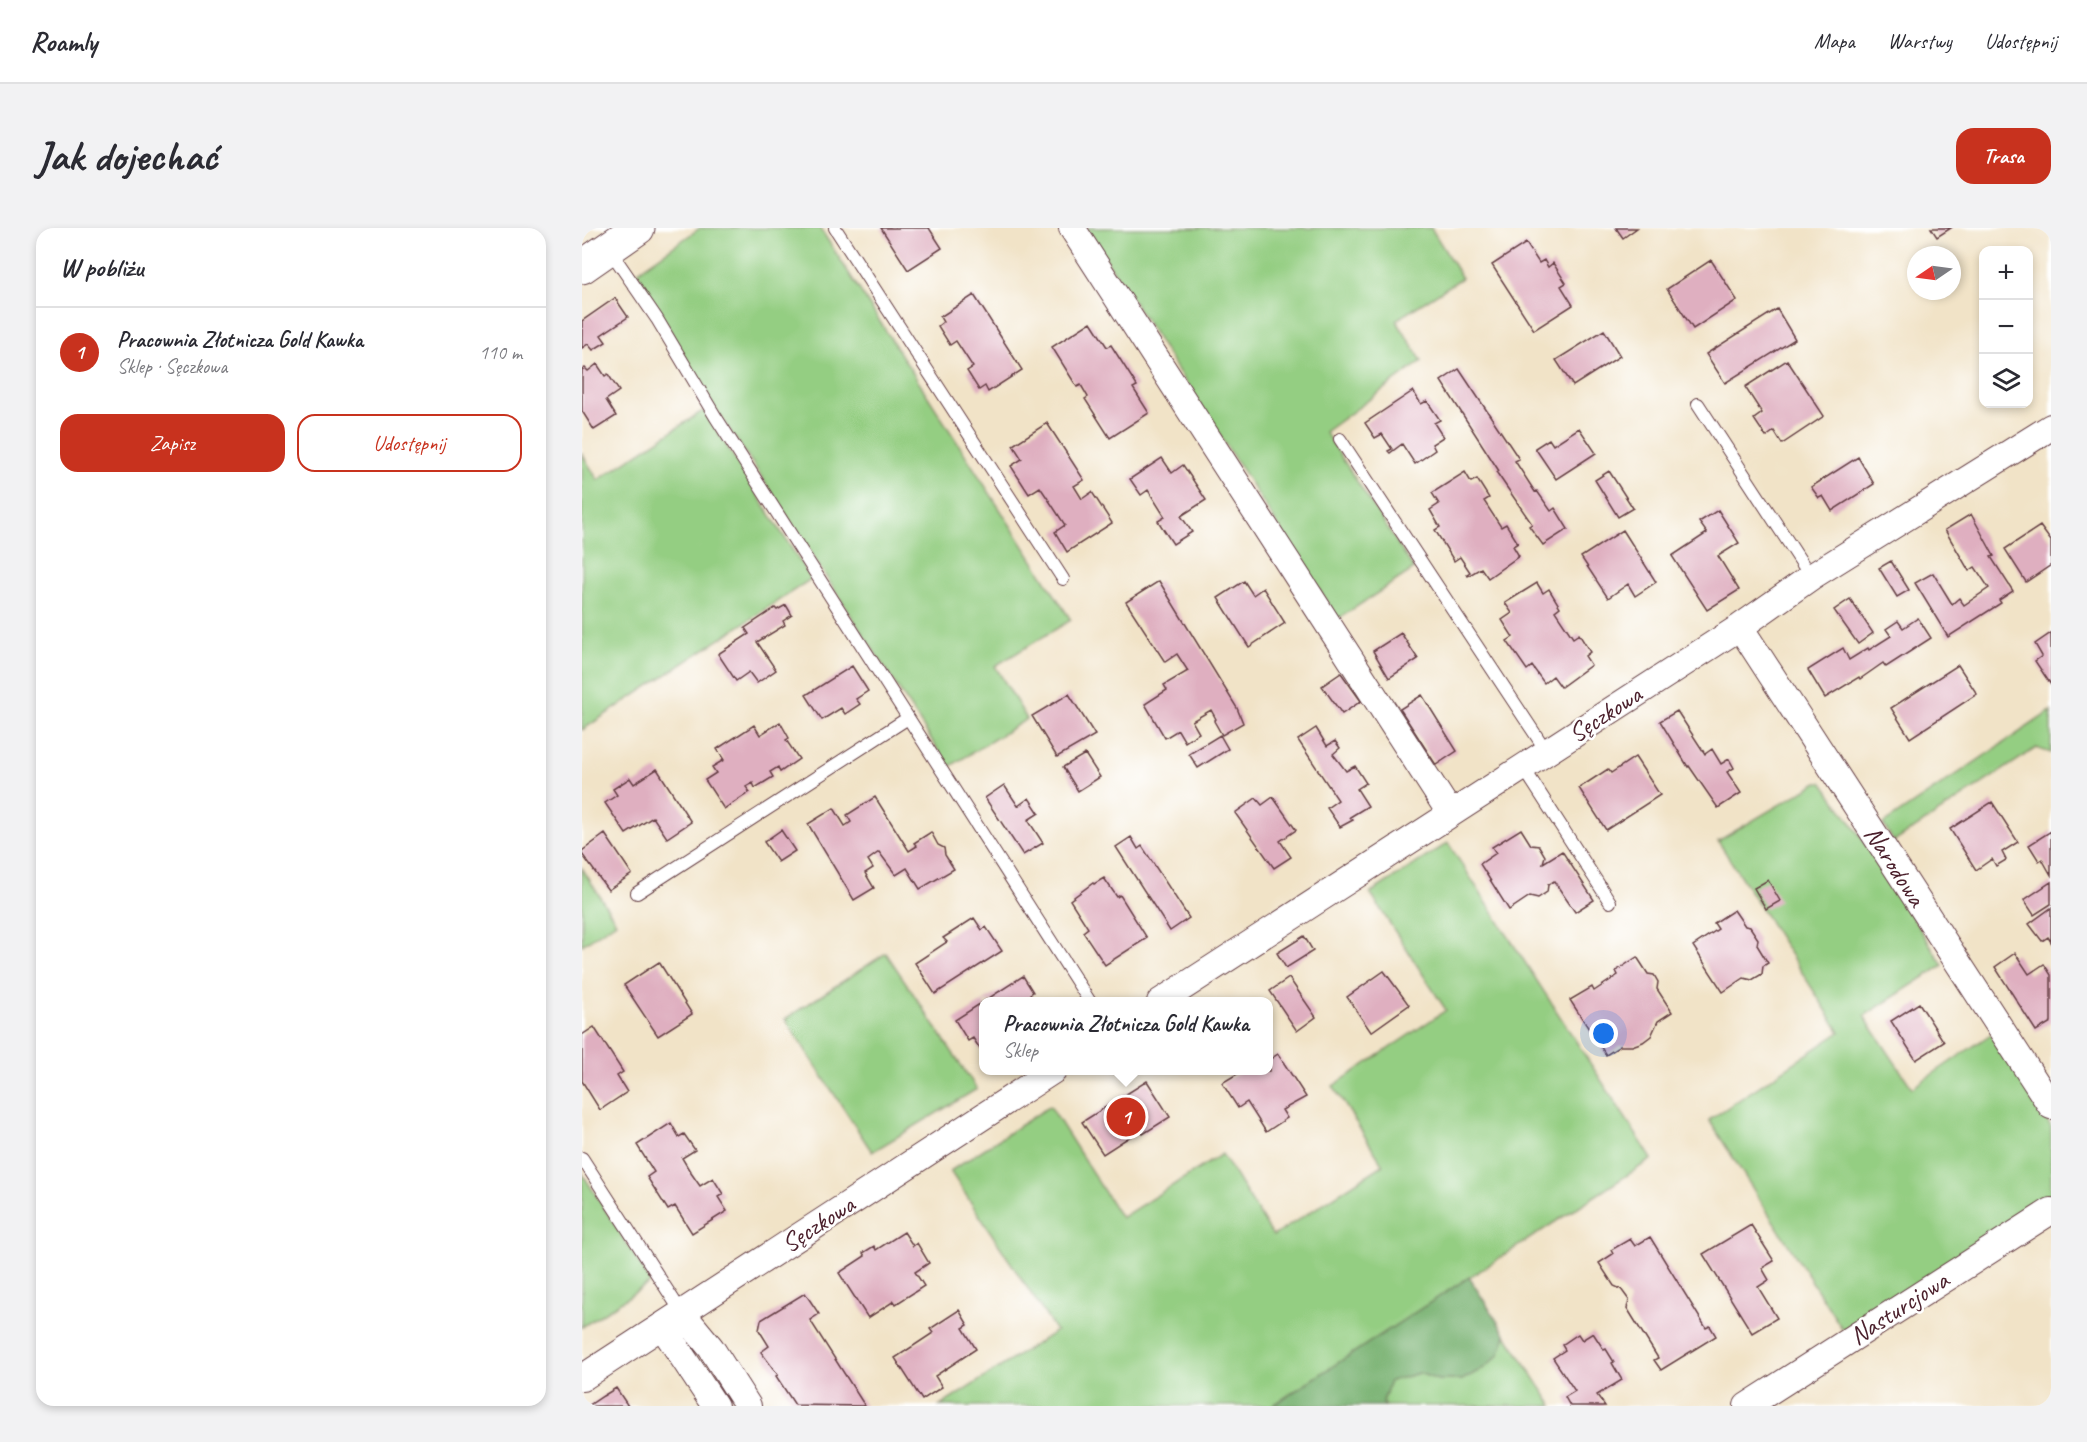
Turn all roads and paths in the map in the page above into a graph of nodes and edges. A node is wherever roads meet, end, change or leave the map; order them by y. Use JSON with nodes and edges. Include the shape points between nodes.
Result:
{"nodes":[{"id":1,"x":638,"y":228,"type":"edge"},
{"id":2,"x":835,"y":228,"type":"edge"},
{"id":3,"x":1072,"y":228,"type":"edge"},
{"id":4,"x":609,"y":248,"type":"junction"},
{"id":5,"x":582,"y":267,"type":"edge"},
{"id":6,"x":1698,"y":404,"type":"dead end"},
{"id":7,"x":2051,"y":427,"type":"edge"},
{"id":8,"x":1340,"y":439,"type":"dead end"},
{"id":9,"x":1811,"y":577,"type":"junction"},
{"id":10,"x":1063,"y":579,"type":"dead end"},
{"id":11,"x":1740,"y":627,"type":"junction"},
{"id":12,"x":908,"y":718,"type":"junction"},
{"id":13,"x":1547,"y":752,"type":"junction"},
{"id":14,"x":1523,"y":767,"type":"junction"},
{"id":15,"x":1450,"y":813,"type":"junction"},
{"id":16,"x":638,"y":893,"type":"dead end"},
{"id":17,"x":1610,"y":902,"type":"dead end"},
{"id":18,"x":1087,"y":997,"type":"edge"},
{"id":19,"x":1168,"y":997,"type":"edge"},
{"id":20,"x":1048,"y":1075,"type":"edge"},
{"id":21,"x":2051,"y":1106,"type":"edge"},
{"id":22,"x":582,"y":1158,"type":"edge"},
{"id":23,"x":2051,"y":1211,"type":"edge"},
{"id":24,"x":672,"y":1319,"type":"junction"},
{"id":25,"x":582,"y":1378,"type":"edge"},
{"id":26,"x":716,"y":1406,"type":"edge"},
{"id":27,"x":748,"y":1406,"type":"edge"},
{"id":28,"x":1747,"y":1406,"type":"edge"}],
"edges":[{"from":1,"to":4,"type":"street"},
{"from":2,"to":10,"type":"lane"},
{"from":3,"to":15,"type":"street"},
{"from":4,"to":5,"type":"street"},
{"from":4,"to":12,"type":"lane"},
{"from":6,"to":9,"type":"lane"},
{"from":7,"to":9,"type":"street","name":"Sęczkowa"},
{"from":8,"to":13,"type":"lane"},
{"from":9,"to":11,"type":"street","name":"Sęczkowa"},
{"from":11,"to":13,"type":"street","name":"Sęczkowa"},
{"from":11,"to":21,"type":"street","name":"Narodowa"},
{"from":12,"to":16,"type":"lane"},
{"from":12,"to":18,"type":"lane"},
{"from":13,"to":14,"type":"street","name":"Sęczkowa"},
{"from":14,"to":15,"type":"street","name":"Sęczkowa"},
{"from":14,"to":17,"type":"lane"},
{"from":15,"to":19,"type":"street","name":"Sęczkowa"},
{"from":20,"to":24,"type":"street","name":"Sęczkowa"},
{"from":22,"to":24,"type":"lane"},
{"from":23,"to":28,"type":"street","name":"Nasturcjowa"},
{"from":24,"to":25,"type":"street","name":"Sęczkowa"},
{"from":24,"to":26,"type":"street"},
{"from":24,"to":27,"type":"street","via":[[711,1348]]}]}
